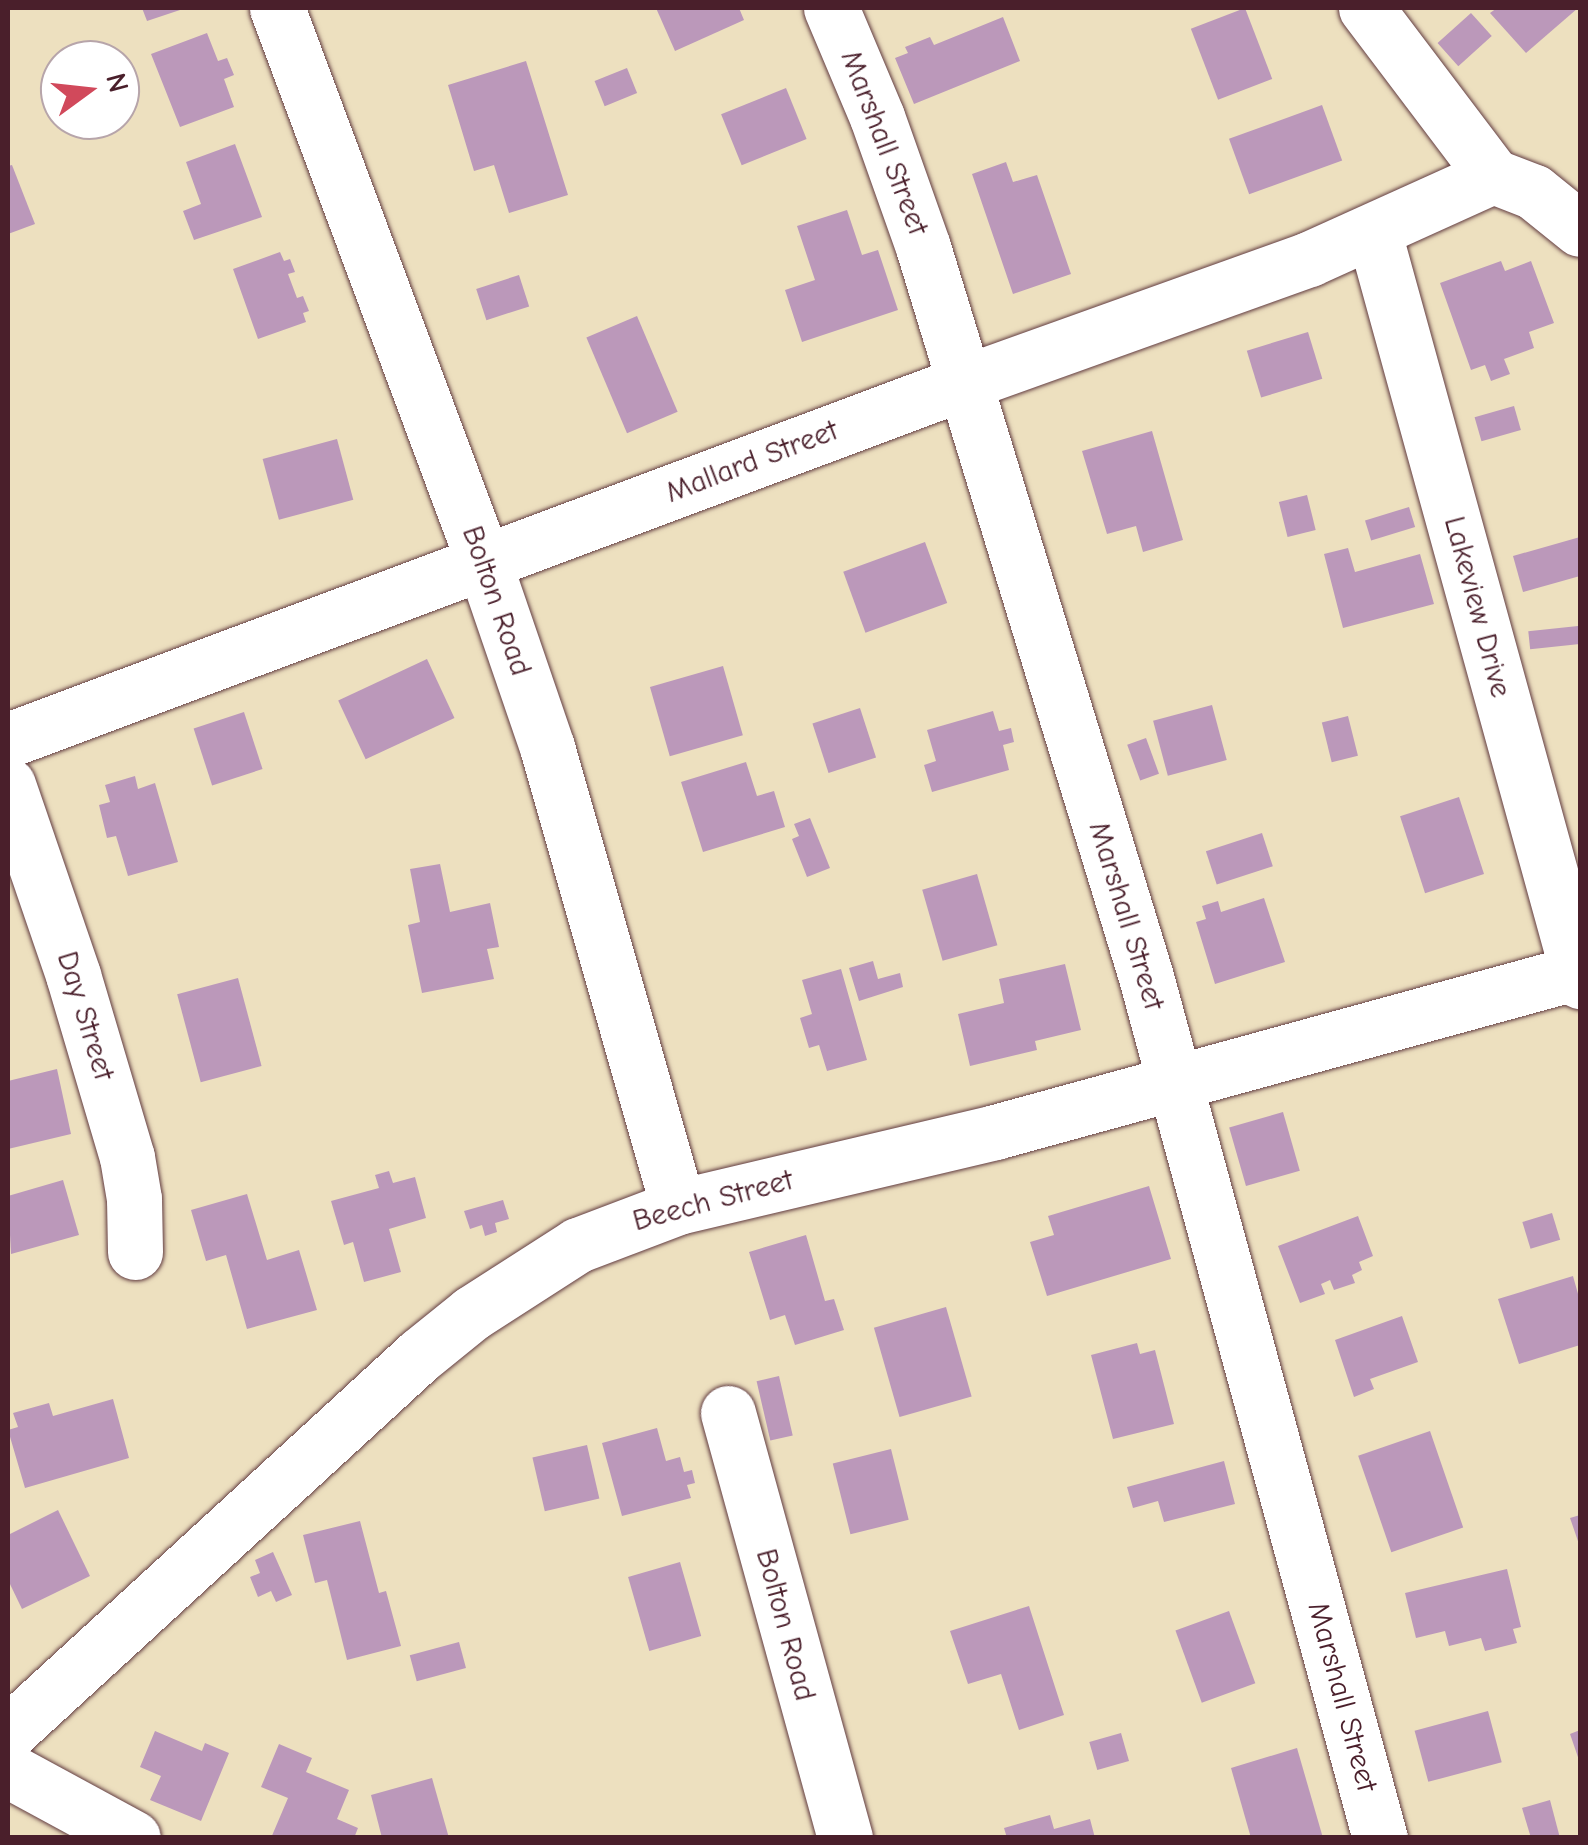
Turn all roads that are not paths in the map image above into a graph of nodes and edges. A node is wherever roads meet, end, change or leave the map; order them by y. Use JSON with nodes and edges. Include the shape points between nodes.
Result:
{"nodes":[{"id":1,"x":276,"y":8,"type":"edge"},
{"id":2,"x":830,"y":8,"type":"edge"},
{"id":3,"x":1366,"y":8,"type":"edge"},
{"id":4,"x":1494,"y":176,"type":"junction"},
{"id":5,"x":1580,"y":229,"type":"edge"},
{"id":6,"x":1374,"y":233,"type":"junction"},
{"id":7,"x":963,"y":383,"type":"junction"},
{"id":8,"x":484,"y":563,"type":"junction"},
{"id":9,"x":8,"y":740,"type":"edge"},
{"id":10,"x":8,"y":785,"type":"edge"},
{"id":11,"x":1579,"y":976,"type":"edge"},
{"id":12,"x":1174,"y":1084,"type":"junction"},
{"id":13,"x":678,"y":1207,"type":"junction"},
{"id":14,"x":135,"y":1252,"type":"dead end"},
{"id":15,"x":728,"y":1412,"type":"dead end"},
{"id":16,"x":8,"y":1733,"type":"edge"},
{"id":17,"x":8,"y":1770,"type":"edge"},
{"id":18,"x":133,"y":1838,"type":"edge"},
{"id":19,"x":845,"y":1838,"type":"edge"},
{"id":20,"x":1380,"y":1838,"type":"edge"}],
"edges":[{"from":1,"to":8,"type":"street","name":"Bolton Road"},
{"from":2,"to":7,"type":"street","name":"Marshall Street","via":[[901,184]]},
{"from":3,"to":4,"type":"street"},
{"from":4,"to":5,"type":"street","via":[[1534,192]]},
{"from":4,"to":6,"type":"street","name":"Mallard Street"},
{"from":6,"to":7,"type":"street","name":"Mallard Street"},
{"from":6,"to":11,"type":"street","name":"Lakeview Drive"},
{"from":7,"to":8,"type":"street","name":"Mallard Street"},
{"from":7,"to":12,"type":"street","name":"Marshall Street"},
{"from":8,"to":9,"type":"street","name":"Mallard Street"},
{"from":8,"to":13,"type":"street","name":"Bolton Road","via":[[576,842]]},
{"from":10,"to":14,"type":"street","name":"Day Street","via":[[127,1157]]},
{"from":11,"to":12,"type":"street","name":"Beech Street"},
{"from":12,"to":13,"type":"street","name":"Beech Street"},
{"from":12,"to":20,"type":"street","name":"Marshall Street"},
{"from":13,"to":16,"type":"street","name":"Beech Street","via":[[578,1245],[472,1314],[363,1405]]},
{"from":15,"to":19,"type":"street","name":"Bolton Road"},
{"from":17,"to":18,"type":"street"}]}
